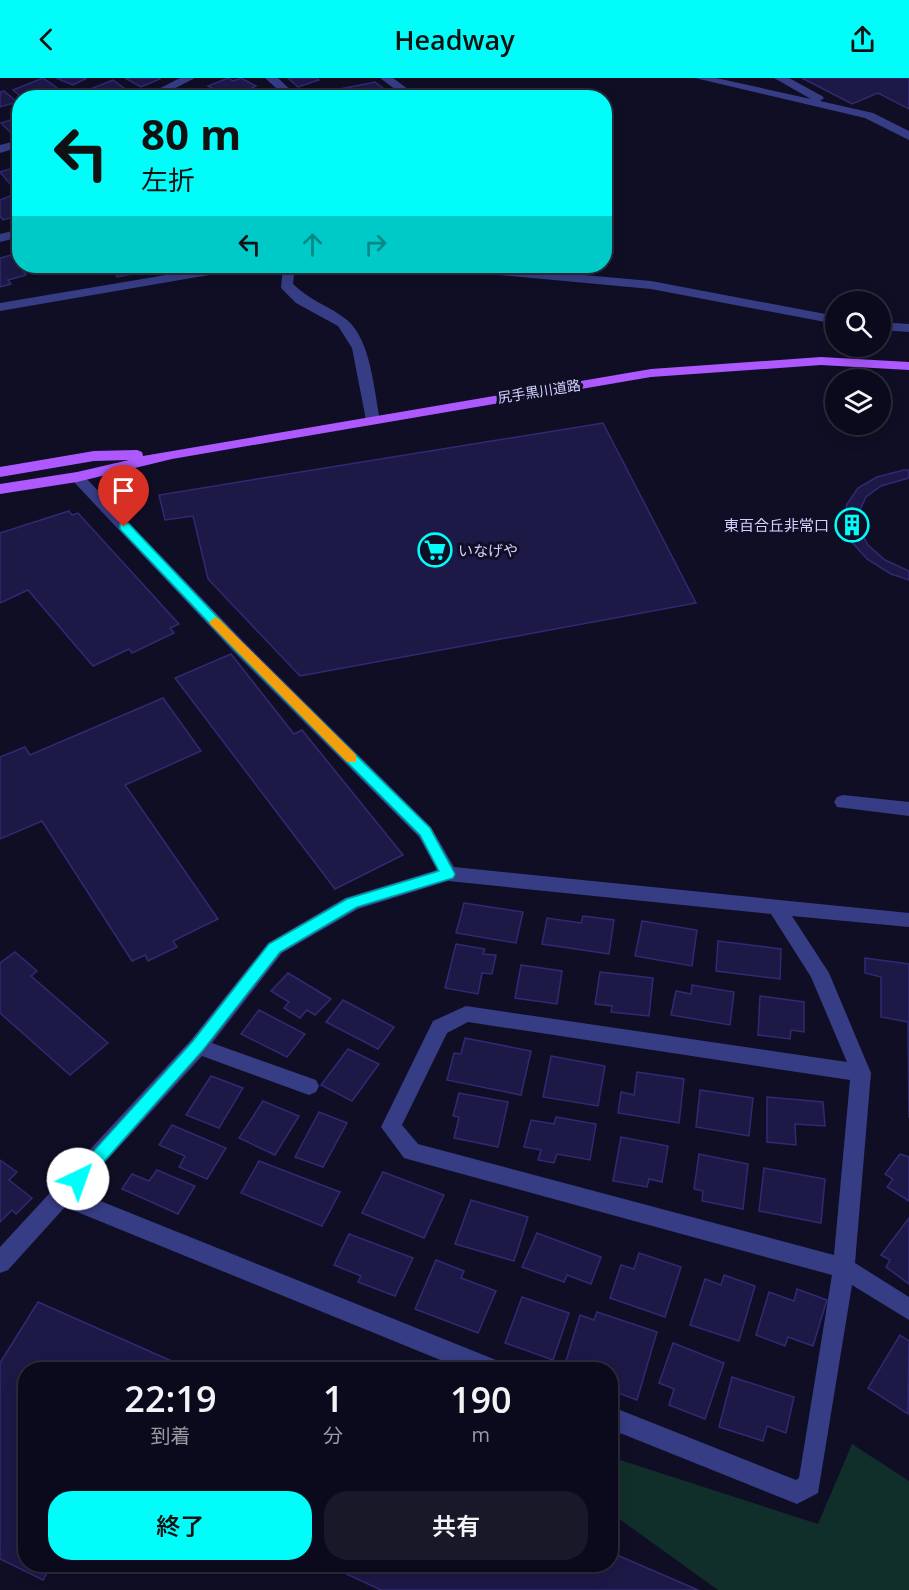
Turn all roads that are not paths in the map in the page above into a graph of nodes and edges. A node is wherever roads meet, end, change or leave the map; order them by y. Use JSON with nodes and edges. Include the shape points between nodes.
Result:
{"nodes":[{"id":1,"x":189,"y":78,"type":"edge"},
{"id":2,"x":271,"y":78,"type":"edge"},
{"id":3,"x":386,"y":78,"type":"edge"},
{"id":4,"x":700,"y":78,"type":"edge"},
{"id":5,"x":780,"y":78,"type":"edge"},
{"id":6,"x":163,"y":90,"type":"edge"},
{"id":7,"x":285,"y":90,"type":"edge"},
{"id":8,"x":403,"y":90,"type":"edge"},
{"id":9,"x":841,"y":110,"type":"junction"},
{"id":10,"x":909,"y":136,"type":"edge"},
{"id":11,"x":200,"y":273,"type":"edge"},
{"id":12,"x":288,"y":273,"type":"edge"},
{"id":13,"x":522,"y":273,"type":"edge"},
{"id":14,"x":0,"y":307,"type":"edge"},
{"id":15,"x":825,"y":318,"type":"edge"},
{"id":16,"x":891,"y":327,"type":"edge"},
{"id":17,"x":909,"y":328,"type":"edge"},
{"id":18,"x":909,"y":366,"type":"edge"},
{"id":19,"x":374,"y":420,"type":"junction"},
{"id":20,"x":172,"y":454,"type":"junction"},
{"id":21,"x":0,"y":472,"type":"edge"},
{"id":22,"x":77,"y":477,"type":"junction"},
{"id":23,"x":0,"y":489,"type":"edge"},
{"id":24,"x":843,"y":802,"type":"dead end"},
{"id":25,"x":909,"y":808,"type":"edge"},
{"id":26,"x":448,"y":874,"type":"junction"},
{"id":27,"x":777,"y":908,"type":"junction"},
{"id":28,"x":909,"y":921,"type":"edge"},
{"id":29,"x":198,"y":1046,"type":"junction"},
{"id":30,"x":861,"y":1073,"type":"junction"},
{"id":31,"x":309,"y":1086,"type":"dead end"},
{"id":32,"x":63,"y":1196,"type":"junction"},
{"id":33,"x":0,"y":1263,"type":"edge"},
{"id":34,"x":844,"y":1268,"type":"junction"},
{"id":35,"x":909,"y":1309,"type":"edge"},
{"id":36,"x":474,"y":1362,"type":"edge"},
{"id":37,"x":618,"y":1420,"type":"edge"}],
"edges":[{"from":1,"to":6,"type":"street"},
{"from":2,"to":7,"type":"street"},
{"from":3,"to":8,"type":"street"},
{"from":4,"to":9,"type":"street"},
{"from":5,"to":9,"type":"street"},
{"from":9,"to":10,"type":"street","via":[[869,116]]},
{"from":11,"to":14,"type":"street"},
{"from":12,"to":19,"type":"street","via":[[286,285],[301,300],[344,323],[359,348]]},
{"from":13,"to":15,"type":"street","via":[[651,285]]},
{"from":16,"to":17,"type":"street"},
{"from":18,"to":19,"type":"main road","name":"尻手黒川道路","via":[[821,361],[651,373]]},
{"from":19,"to":20,"type":"main road","name":"尻手黒川道路"},
{"from":20,"to":21,"type":"main road","name":"尻手黒川道路","via":[[94,456]]},
{"from":20,"to":22,"type":"main road","name":"尻手黒川道路"},
{"from":22,"to":23,"type":"main road","name":"尻手黒川道路"},
{"from":22,"to":26,"type":"street","via":[[238,646],[425,832]]},
{"from":24,"to":25,"type":"street"},
{"from":26,"to":27,"type":"street"},
{"from":26,"to":29,"type":"street","via":[[352,903],[274,948]]},
{"from":27,"to":28,"type":"street"},
{"from":27,"to":30,"type":"street","via":[[819,973]]},
{"from":29,"to":31,"type":"street"},
{"from":29,"to":32,"type":"street"},
{"from":30,"to":34,"type":"street"},
{"from":30,"to":34,"type":"street","via":[[466,1014],[440,1027],[391,1127],[411,1151]]},
{"from":32,"to":33,"type":"street"},
{"from":32,"to":36,"type":"street"},
{"from":34,"to":35,"type":"street"},
{"from":34,"to":37,"type":"street","via":[[810,1485],[797,1492]]}]}
